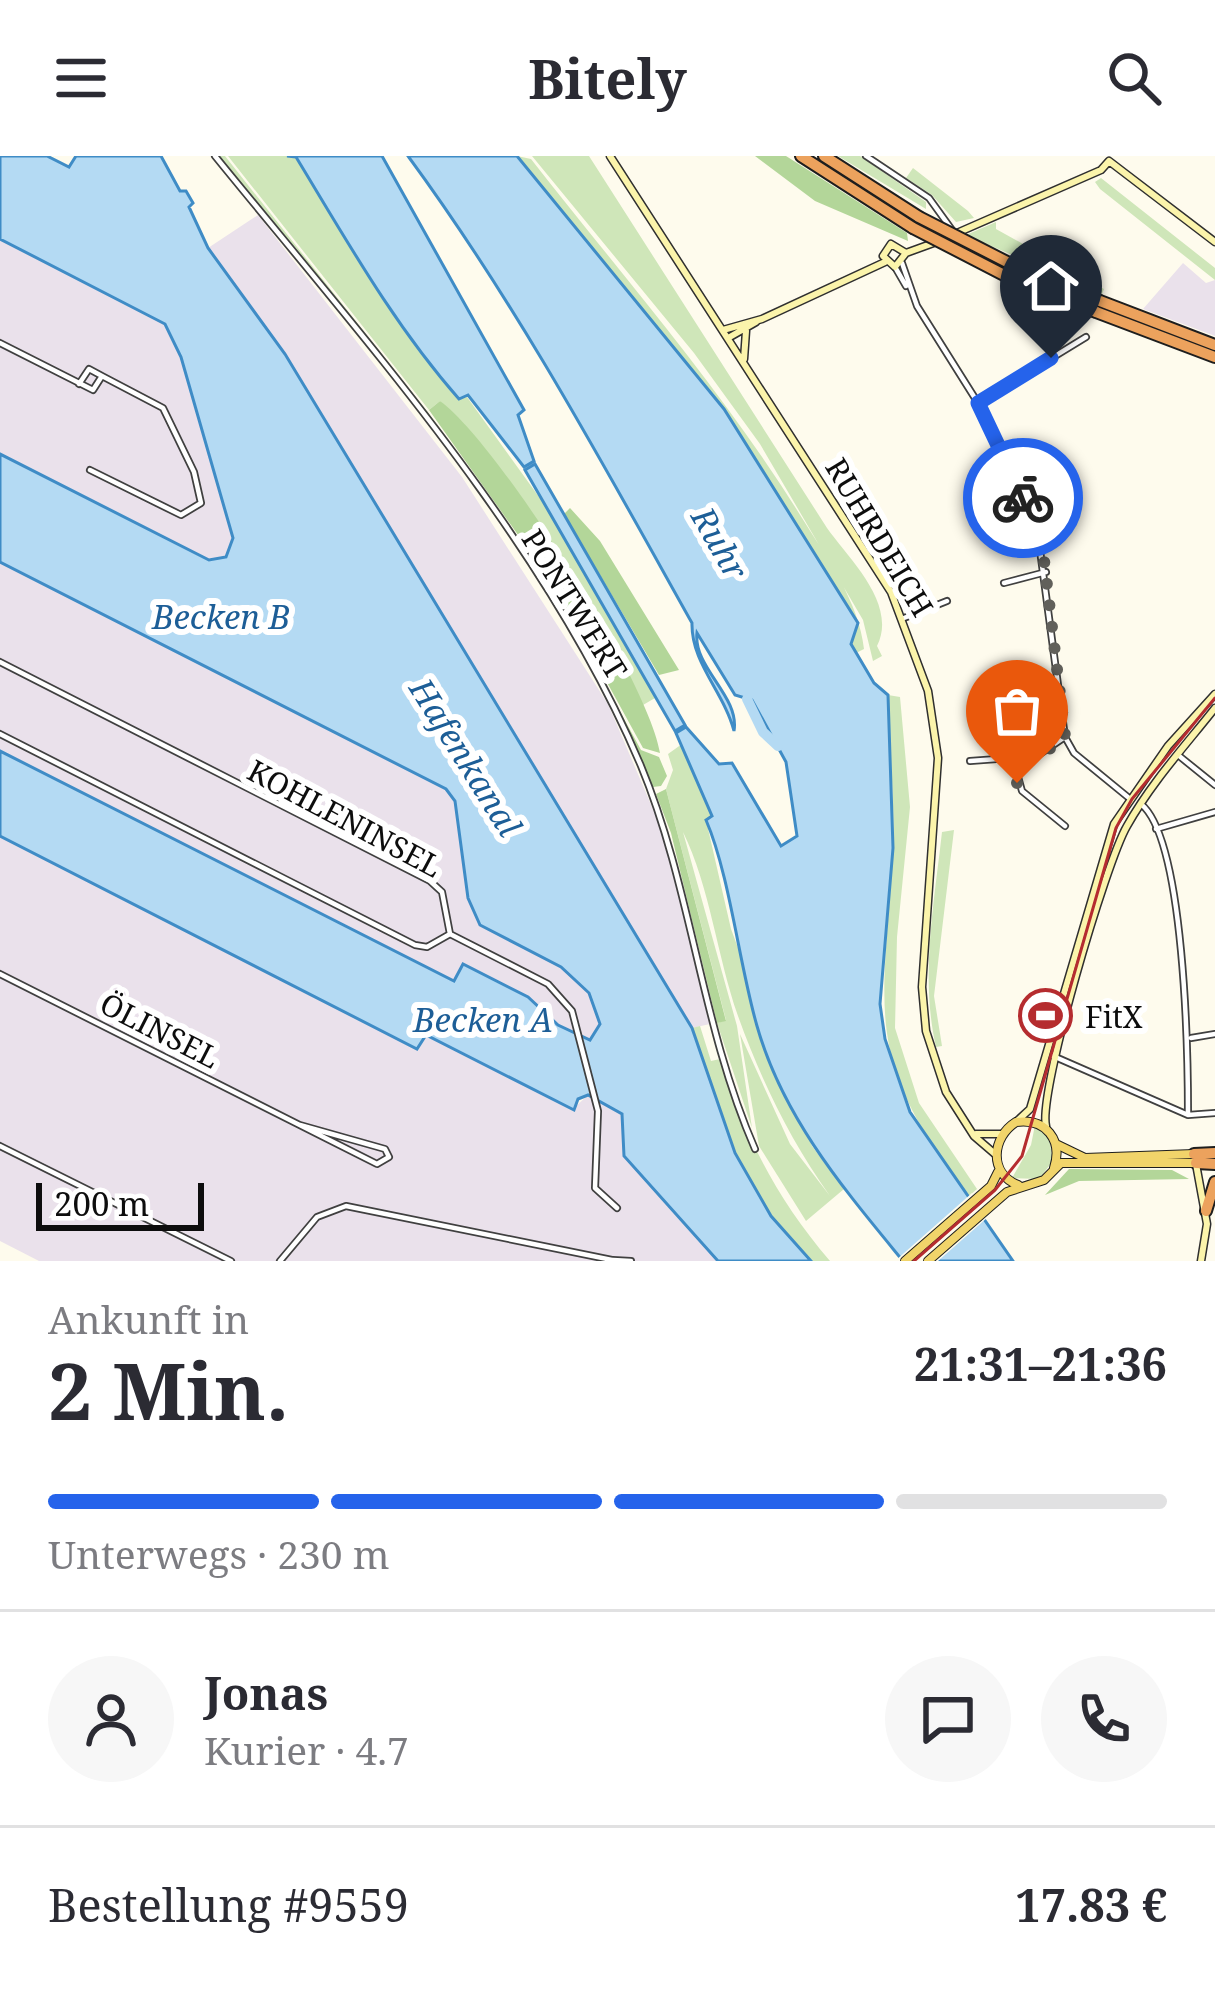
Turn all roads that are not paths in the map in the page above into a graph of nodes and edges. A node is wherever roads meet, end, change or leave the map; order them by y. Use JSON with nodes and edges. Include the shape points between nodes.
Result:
{"nodes":[{"id":1,"x":215,"y":156,"type":"edge"},
{"id":2,"x":610,"y":156,"type":"edge"},
{"id":3,"x":800,"y":156,"type":"edge"},
{"id":4,"x":824,"y":156,"type":"edge"},
{"id":5,"x":866,"y":156,"type":"edge"},
{"id":6,"x":1106,"y":159,"type":"edge"},
{"id":7,"x":916,"y":223,"type":"junction"},
{"id":8,"x":956,"y":234,"type":"junction"},
{"id":9,"x":1215,"y":242,"type":"edge"},
{"id":10,"x":906,"y":253,"type":"junction"},
{"id":11,"x":885,"y":262,"type":"junction"},
{"id":12,"x":899,"y":265,"type":"junction"},
{"id":13,"x":1098,"y":306,"type":"junction"},
{"id":14,"x":759,"y":320,"type":"junction"},
{"id":15,"x":746,"y":331,"type":"junction"},
{"id":16,"x":726,"y":334,"type":"junction"},
{"id":17,"x":1085,"y":337,"type":"dead end"},
{"id":18,"x":0,"y":344,"type":"edge"},
{"id":19,"x":1215,"y":344,"type":"edge"},
{"id":20,"x":1215,"y":357,"type":"edge"},
{"id":21,"x":745,"y":363,"type":"junction"},
{"id":22,"x":102,"y":376,"type":"junction"},
{"id":23,"x":79,"y":384,"type":"junction"},
{"id":24,"x":978,"y":403,"type":"junction"},
{"id":25,"x":90,"y":470,"type":"dead end"},
{"id":26,"x":1046,"y":572,"type":"junction"},
{"id":27,"x":1004,"y":583,"type":"dead end"},
{"id":28,"x":947,"y":601,"type":"dead end"},
{"id":29,"x":904,"y":618,"type":"junction"},
{"id":30,"x":0,"y":662,"type":"edge"},
{"id":31,"x":1215,"y":694,"type":"edge"},
{"id":32,"x":1215,"y":708,"type":"edge"},
{"id":33,"x":0,"y":734,"type":"edge"},
{"id":34,"x":1065,"y":736,"type":"junction"},
{"id":35,"x":1178,"y":755,"type":"junction"},
{"id":36,"x":1013,"y":758,"type":"junction"},
{"id":37,"x":970,"y":760,"type":"dead end"},
{"id":38,"x":1215,"y":785,"type":"edge"},
{"id":39,"x":1129,"y":797,"type":"junction"},
{"id":40,"x":1141,"y":804,"type":"junction"},
{"id":41,"x":1215,"y":812,"type":"edge"},
{"id":42,"x":1065,"y":826,"type":"dead end"},
{"id":43,"x":1156,"y":829,"type":"junction"},
{"id":44,"x":450,"y":934,"type":"junction"},
{"id":45,"x":0,"y":974,"type":"edge"},
{"id":46,"x":1215,"y":1034,"type":"edge"},
{"id":47,"x":1189,"y":1038,"type":"junction"},
{"id":48,"x":1051,"y":1056,"type":"junction"},
{"id":49,"x":1215,"y":1113,"type":"edge"},
{"id":50,"x":1188,"y":1114,"type":"junction"},
{"id":51,"x":1016,"y":1122,"type":"junction"},
{"id":52,"x":300,"y":1125,"type":"junction"},
{"id":53,"x":970,"y":1130,"type":"junction"},
{"id":54,"x":1048,"y":1130,"type":"junction"},
{"id":55,"x":1002,"y":1134,"type":"junction"},
{"id":56,"x":1057,"y":1144,"type":"junction"},
{"id":57,"x":0,"y":1146,"type":"edge"},
{"id":58,"x":755,"y":1149,"type":"dead end"},
{"id":59,"x":1215,"y":1153,"type":"edge"},
{"id":60,"x":997,"y":1158,"type":"junction"},
{"id":61,"x":1195,"y":1158,"type":"junction"},
{"id":62,"x":1215,"y":1164,"type":"edge"},
{"id":63,"x":1053,"y":1169,"type":"junction"},
{"id":64,"x":999,"y":1170,"type":"junction"},
{"id":65,"x":1215,"y":1182,"type":"edge"},
{"id":66,"x":1018,"y":1185,"type":"junction"},
{"id":67,"x":617,"y":1208,"type":"dead end"},
{"id":68,"x":1207,"y":1211,"type":"junction"},
{"id":69,"x":231,"y":1261,"type":"edge"},
{"id":70,"x":280,"y":1261,"type":"edge"},
{"id":71,"x":610,"y":1261,"type":"edge"},
{"id":72,"x":632,"y":1261,"type":"edge"},
{"id":73,"x":905,"y":1261,"type":"edge"},
{"id":74,"x":928,"y":1261,"type":"edge"},
{"id":75,"x":1201,"y":1261,"type":"edge"}],
"edges":[{"from":1,"to":58,"type":"street","name":"PONTWERT","via":[[465,473],[600,683],[667,834],[713,1023]]},
{"from":2,"to":16,"type":"main road","name":"RUHRDEICH"},
{"from":3,"to":7,"type":"highway"},
{"from":4,"to":7,"type":"highway"},
{"from":5,"to":8,"type":"street","via":[[928,198]]},
{"from":6,"to":8,"type":"main road"},
{"from":6,"to":9,"type":"main road"},
{"from":7,"to":13,"type":"highway","bridge":true},
{"from":8,"to":10,"type":"main road"},
{"from":10,"to":11,"type":"main road","via":[[891,244]]},
{"from":10,"to":12,"type":"main road"},
{"from":11,"to":12,"type":"main road"},
{"from":11,"to":14,"type":"main road"},
{"from":12,"to":24,"type":"street"},
{"from":13,"to":19,"type":"highway"},
{"from":13,"to":20,"type":"highway"},
{"from":14,"to":15,"type":"main road"},
{"from":14,"to":16,"type":"main road"},
{"from":15,"to":16,"type":"main road"},
{"from":15,"to":21,"type":"main road"},
{"from":16,"to":21,"type":"main road","name":"RUHRDEICH"},
{"from":17,"to":24,"type":"street"},
{"from":18,"to":23,"type":"street"},
{"from":21,"to":29,"type":"main road","name":"RUHRDEICH"},
{"from":22,"to":23,"type":"street","via":[[93,390]]},
{"from":22,"to":23,"type":"street","via":[[88,369]]},
{"from":22,"to":25,"type":"street","via":[[164,408],[201,503],[181,515]]},
{"from":24,"to":26,"type":"street","via":[[1031,514]]},
{"from":26,"to":27,"type":"street"},
{"from":26,"to":34,"type":"street"},
{"from":28,"to":29,"type":"street"},
{"from":29,"to":53,"type":"main road","name":"RUHRDEICH","via":[[938,758],[923,1012],[935,1067]]},
{"from":30,"to":44,"type":"street","name":"KOHLENINSEL","via":[[430,881],[442,892]]},
{"from":31,"to":39,"type":"main road"},
{"from":32,"to":35,"type":"main road"},
{"from":33,"to":44,"type":"street","via":[[415,945]]},
{"from":34,"to":36,"type":"street","via":[[1042,755]]},
{"from":34,"to":39,"type":"street","via":[[1074,753]]},
{"from":35,"to":38,"type":"street"},
{"from":35,"to":40,"type":"main road"},
{"from":36,"to":37,"type":"street"},
{"from":36,"to":42,"type":"street","via":[[1021,789]]},
{"from":39,"to":40,"type":"main road"},
{"from":39,"to":48,"type":"main road","via":[[1109,837]]},
{"from":40,"to":43,"type":"street"},
{"from":40,"to":48,"type":"main road","via":[[1120,839]]},
{"from":41,"to":43,"type":"street"},
{"from":43,"to":47,"type":"street"},
{"from":44,"to":67,"type":"street","via":[[563,998],[598,1111],[594,1183]]},
{"from":45,"to":52,"type":"street","name":"ÖLINSEL"},
{"from":46,"to":47,"type":"street"},
{"from":47,"to":50,"type":"street"},
{"from":48,"to":50,"type":"street"},
{"from":48,"to":51,"type":"main road","via":[[1030,1109]]},
{"from":48,"to":54,"type":"main road"},
{"from":49,"to":50,"type":"street"},
{"from":51,"to":54,"type":"main road"},
{"from":51,"to":55,"type":"main road"},
{"from":52,"to":52,"type":"street","name":"ÖLINSEL","via":[[377,1164],[389,1157],[386,1148]]},
{"from":53,"to":55,"type":"main road"},
{"from":53,"to":60,"type":"main road","name":"RUHRDEICH"},
{"from":54,"to":56,"type":"main road"},
{"from":55,"to":60,"type":"main road"},
{"from":56,"to":61,"type":"main road","via":[[1085,1158]]},
{"from":56,"to":63,"type":"main road"},
{"from":57,"to":69,"type":"street"},
{"from":59,"to":61,"type":"highway"},
{"from":60,"to":64,"type":"main road"},
{"from":61,"to":62,"type":"highway"},
{"from":61,"to":63,"type":"main road","via":[[1067,1161]]},
{"from":61,"to":68,"type":"main road"},
{"from":63,"to":66,"type":"main road","via":[[1044,1180]]},
{"from":64,"to":66,"type":"main road"},
{"from":64,"to":73,"type":"main road"},
{"from":65,"to":68,"type":"highway"},
{"from":66,"to":74,"type":"main road"},
{"from":68,"to":75,"type":"main road"},
{"from":70,"to":71,"type":"street","via":[[317,1217],[346,1207]]},
{"from":71,"to":72,"type":"street"}]}
